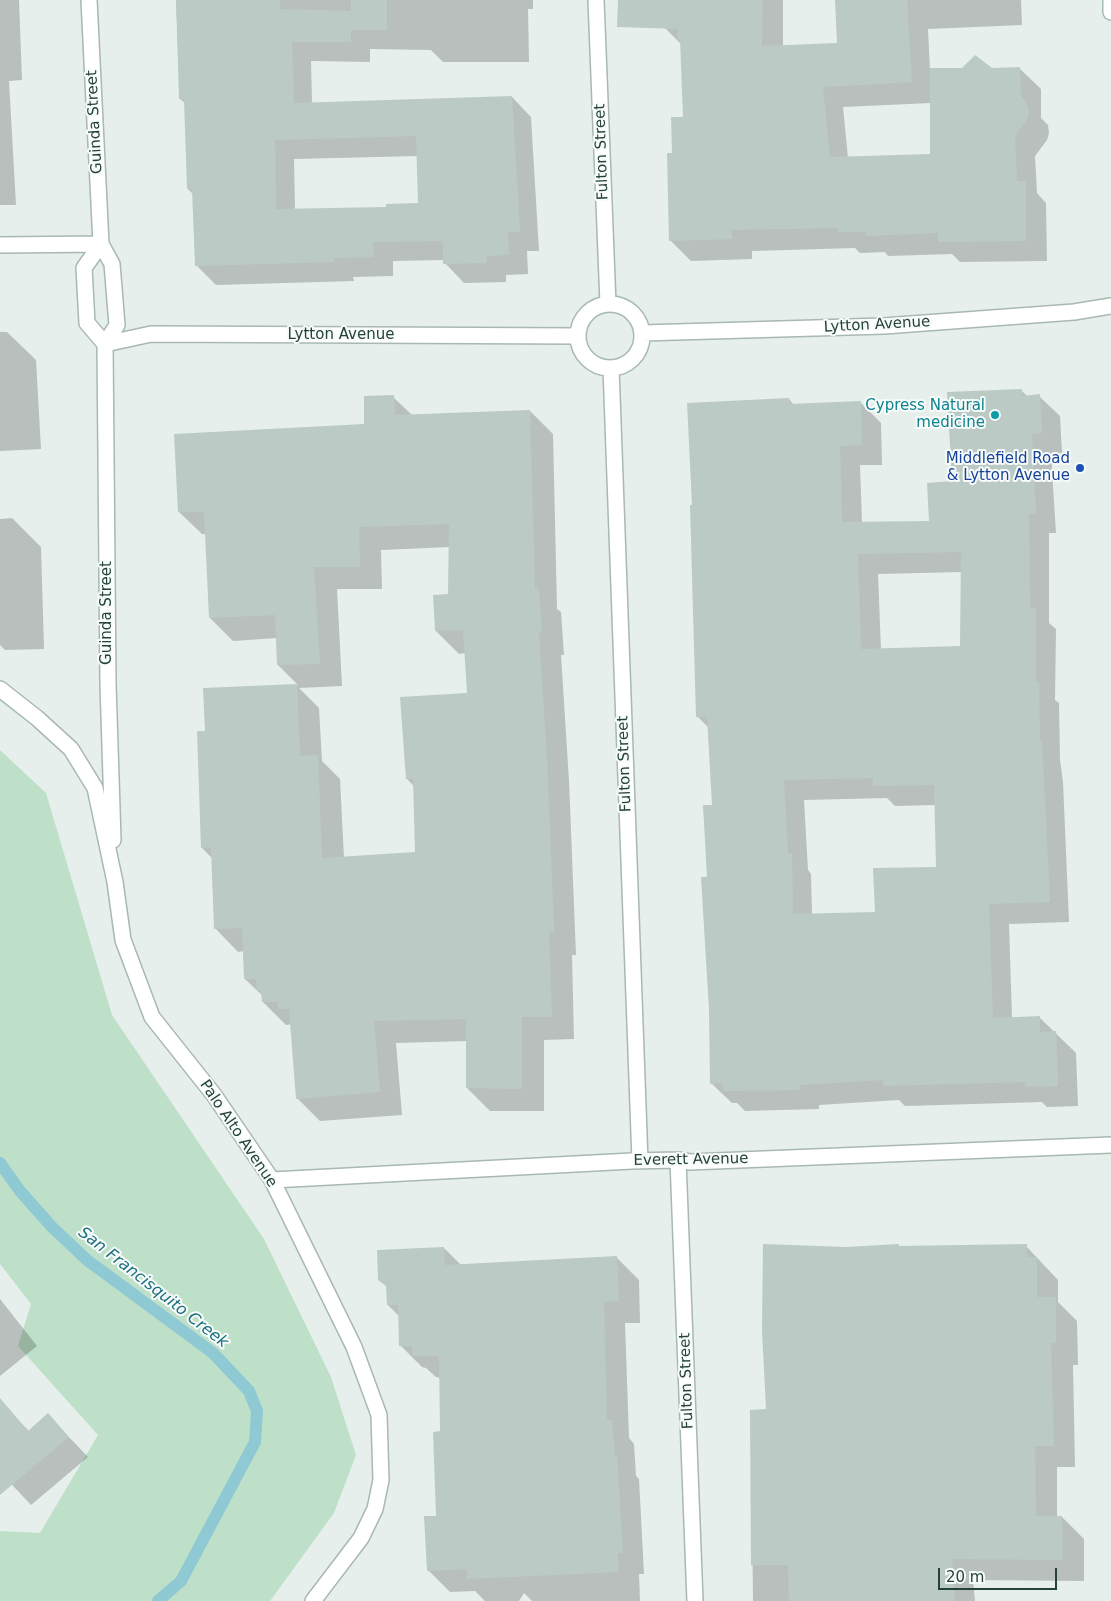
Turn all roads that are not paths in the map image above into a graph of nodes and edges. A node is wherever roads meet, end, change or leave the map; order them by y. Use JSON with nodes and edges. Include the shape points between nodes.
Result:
{"nodes":[{"id":1,"x":89,"y":0,"type":"edge"},
{"id":2,"x":596,"y":0,"type":"edge"},
{"id":3,"x":1111,"y":0,"type":"edge"},
{"id":4,"x":1111,"y":12,"type":"edge"},
{"id":5,"x":101,"y":244,"type":"junction"},
{"id":6,"x":0,"y":245,"type":"edge"},
{"id":7,"x":608,"y":304,"type":"junction"},
{"id":8,"x":1111,"y":306,"type":"edge"},
{"id":9,"x":642,"y":333,"type":"junction"},
{"id":10,"x":578,"y":336,"type":"junction"},
{"id":11,"x":105,"y":344,"type":"junction"},
{"id":12,"x":611,"y":368,"type":"junction"},
{"id":13,"x":0,"y":689,"type":"edge"},
{"id":14,"x":115,"y":882,"type":"junction"},
{"id":15,"x":1111,"y":1145,"type":"edge"},
{"id":16,"x":678,"y":1160,"type":"junction"},
{"id":17,"x":640,"y":1161,"type":"junction"},
{"id":18,"x":272,"y":1180,"type":"junction"},
{"id":19,"x":313,"y":1601,"type":"edge"},
{"id":20,"x":695,"y":1601,"type":"edge"}],
"edges":[{"from":1,"to":5,"type":"street","name":"Guinda Street"},
{"from":2,"to":7,"type":"street","name":"Fulton Street"},
{"from":3,"to":4,"type":"street"},
{"from":5,"to":6,"type":"street"},
{"from":5,"to":11,"type":"street","name":"Guinda Street","via":[[112,264],[117,326]]},
{"from":5,"to":11,"type":"street","via":[[84,268],[87,323]]},
{"from":7,"to":9,"type":"street","via":[[627,308],[634,314]]},
{"from":7,"to":10,"type":"street","via":[[598,306],[584,318]]},
{"from":8,"to":9,"type":"street","name":"Lytton Avenue","via":[[1074,312],[884,326]]},
{"from":9,"to":12,"type":"street","via":[[639,348],[630,361]]},
{"from":10,"to":11,"type":"street","name":"Lytton Avenue","via":[[152,334]]},
{"from":10,"to":12,"type":"street","via":[[579,345],[591,362]]},
{"from":11,"to":14,"type":"street","name":"Guinda Street","via":[[108,684]]},
{"from":12,"to":17,"type":"street","name":"Fulton Street"},
{"from":13,"to":14,"type":"street","name":"Palo Alto Avenue","via":[[71,749],[95,788]]},
{"from":14,"to":18,"type":"street","name":"Palo Alto Avenue","via":[[123,940],[152,1017],[214,1095]]},
{"from":15,"to":16,"type":"street","name":"Everett Avenue"},
{"from":16,"to":17,"type":"street","name":"Everett Avenue"},
{"from":16,"to":20,"type":"street","name":"Fulton Street"},
{"from":17,"to":18,"type":"street","name":"Everett Avenue"},
{"from":18,"to":19,"type":"street","name":"Palo Alto Avenue","via":[[354,1347],[379,1415],[381,1480],[375,1509],[360,1538]]}]}
